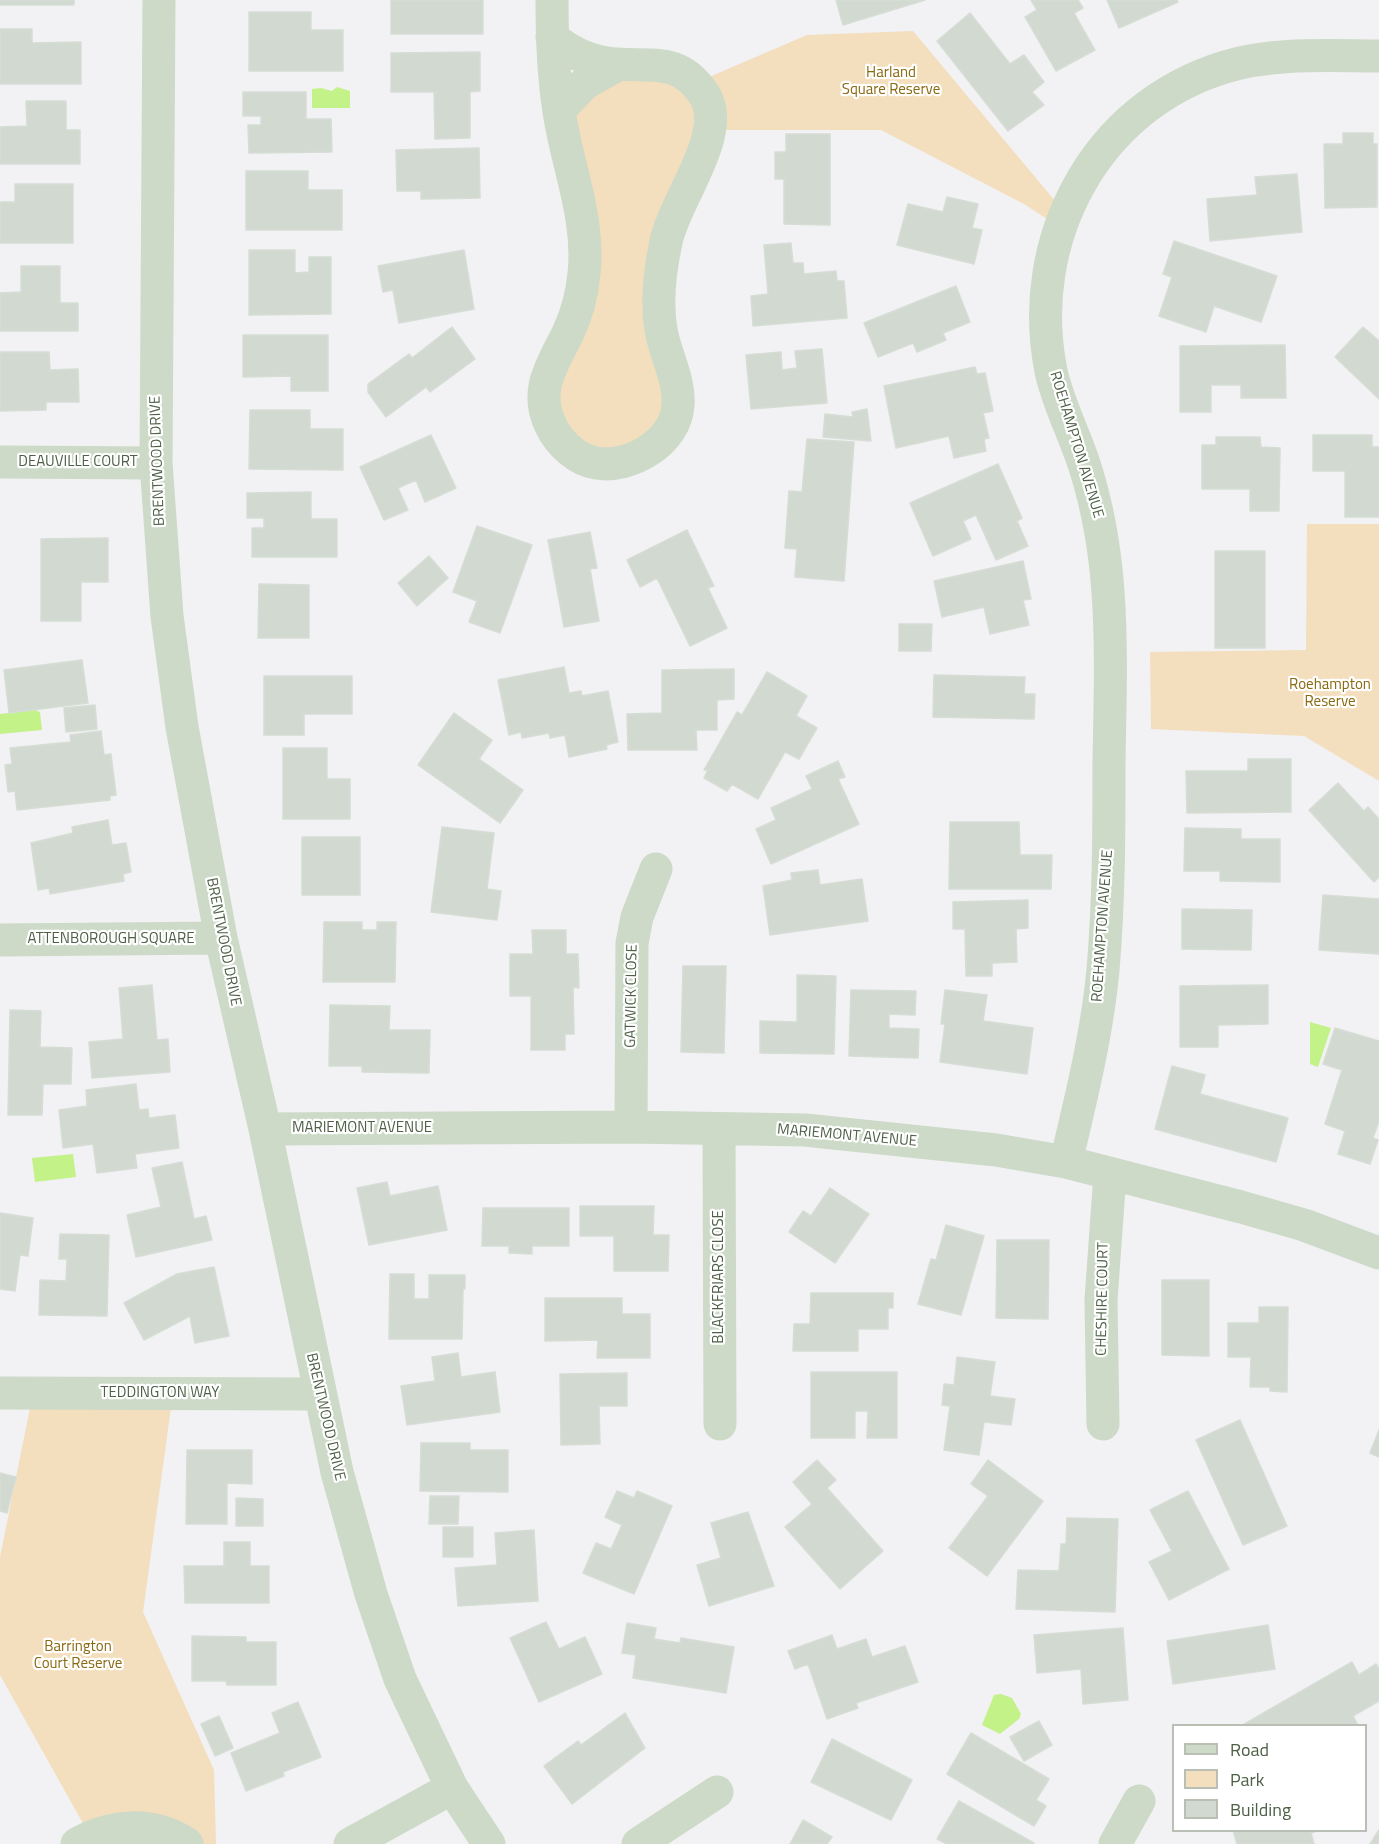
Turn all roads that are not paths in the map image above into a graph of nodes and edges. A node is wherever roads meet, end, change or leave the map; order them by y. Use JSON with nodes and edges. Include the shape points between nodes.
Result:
{"nodes":[{"id":1,"x":159,"y":0,"type":"edge"},
{"id":2,"x":552,"y":0,"type":"edge"},
{"id":3,"x":552,"y":37,"type":"junction"},
{"id":4,"x":1379,"y":57,"type":"edge"},
{"id":5,"x":619,"y":64,"type":"junction"},
{"id":6,"x":559,"y":110,"type":"junction"},
{"id":7,"x":0,"y":462,"type":"edge"},
{"id":8,"x":156,"y":463,"type":"junction"},
{"id":9,"x":656,"y":869,"type":"dead end"},
{"id":10,"x":221,"y":938,"type":"junction"},
{"id":11,"x":0,"y":940,"type":"edge"},
{"id":12,"x":631,"y":1127,"type":"junction"},
{"id":13,"x":265,"y":1129,"type":"junction"},
{"id":14,"x":719,"y":1130,"type":"junction"},
{"id":15,"x":1066,"y":1162,"type":"junction"},
{"id":16,"x":1110,"y":1174,"type":"junction"},
{"id":17,"x":1379,"y":1253,"type":"edge"},
{"id":18,"x":0,"y":1393,"type":"edge"},
{"id":19,"x":319,"y":1394,"type":"junction"},
{"id":20,"x":720,"y":1424,"type":"dead end"},
{"id":21,"x":1103,"y":1424,"type":"dead end"},
{"id":22,"x":452,"y":1788,"type":"junction"},
{"id":23,"x":717,"y":1792,"type":"dead end"},
{"id":24,"x":1139,"y":1801,"type":"dead end"},
{"id":25,"x":77,"y":1844,"type":"edge"},
{"id":26,"x":187,"y":1844,"type":"edge"},
{"id":27,"x":350,"y":1844,"type":"edge"},
{"id":28,"x":489,"y":1844,"type":"edge"},
{"id":29,"x":638,"y":1844,"type":"edge"},
{"id":30,"x":1115,"y":1844,"type":"edge"}],
"edges":[{"from":1,"to":8,"type":"street","name":"BRENTWOOD DRIVE"},
{"from":2,"to":3,"type":"street"},
{"from":3,"to":5,"type":"street","via":[[581,56]]},
{"from":3,"to":6,"type":"street"},
{"from":4,"to":15,"type":"street","name":"ROEHAMPTON AVENUE","via":[[1266,60],[1226,67],[1188,82],[1127,123],[1099,151],[1080,183],[1057,238],[1045,306],[1052,372],[1101,524],[1109,626],[1108,884],[1102,972],[1089,1063]]},
{"from":5,"to":6,"type":"street","via":[[584,84]]},
{"from":5,"to":6,"type":"street","via":[[663,64],[685,74],[705,96],[712,126],[671,220],[659,289],[661,329],[676,384],[678,408],[672,424],[647,452],[614,464],[593,463],[570,450],[559,439],[545,412],[544,383],[575,315],[584,271],[582,210]]},
{"from":7,"to":8,"type":"street","name":"DEAUVILLE COURT"},
{"from":8,"to":10,"type":"street","name":"BRENTWOOD DRIVE","via":[[175,678]]},
{"from":9,"to":12,"type":"street","name":"GATWICK CLOSE","via":[[637,917],[632,943]]},
{"from":10,"to":11,"type":"street","name":"ATTENBOROUGH SQUARE"},
{"from":10,"to":13,"type":"street","name":"BRENTWOOD DRIVE"},
{"from":12,"to":13,"type":"street","name":"MARIEMONT AVENUE"},
{"from":12,"to":14,"type":"street","name":"MARIEMONT AVENUE"},
{"from":13,"to":19,"type":"street","name":"BRENTWOOD DRIVE"},
{"from":14,"to":15,"type":"street","name":"MARIEMONT AVENUE","via":[[805,1130],[996,1150]]},
{"from":14,"to":20,"type":"street","name":"BLACKFRIARS CLOSE"},
{"from":15,"to":16,"type":"street","name":"MARIEMONT AVENUE"},
{"from":16,"to":17,"type":"street","name":"MARIEMONT AVENUE","via":[[1294,1222]]},
{"from":16,"to":21,"type":"street","name":"CHESHIRE COURT","via":[[1101,1288]]},
{"from":18,"to":19,"type":"street","name":"TEDDINGTON WAY"},
{"from":19,"to":22,"type":"street","name":"BRENTWOOD DRIVE","via":[[336,1472],[371,1594],[400,1679]]},
{"from":22,"to":27,"type":"street"},
{"from":22,"to":28,"type":"street","name":"BRENTWOOD DRIVE"},
{"from":23,"to":29,"type":"street"},
{"from":24,"to":30,"type":"street"},
{"from":25,"to":26,"type":"street","via":[[113,1829],[135,1827],[158,1831]]}]}
